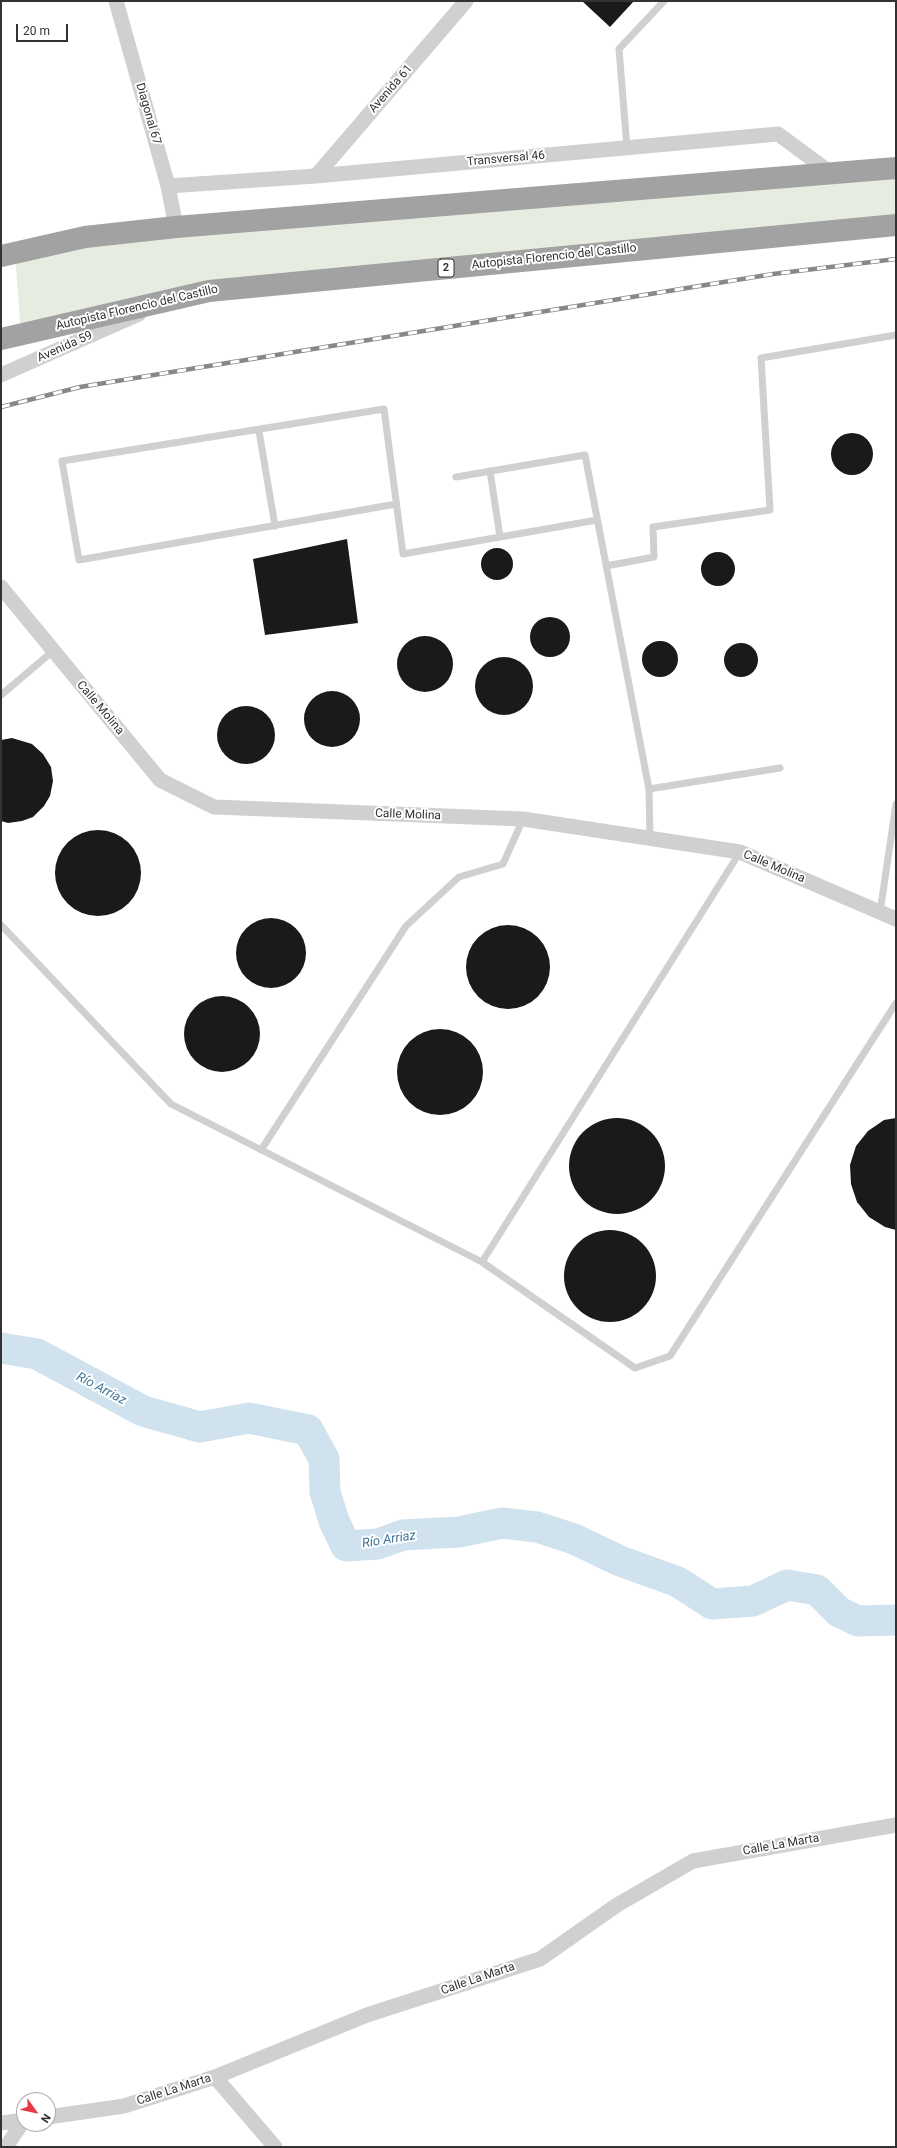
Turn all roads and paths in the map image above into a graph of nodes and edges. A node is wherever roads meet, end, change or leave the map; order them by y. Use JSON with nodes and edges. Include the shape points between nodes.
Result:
{"nodes":[{"id":1,"x":116,"y":1,"type":"edge"},
{"id":2,"x":466,"y":1,"type":"edge"},
{"id":3,"x":664,"y":1,"type":"edge"},
{"id":4,"x":627,"y":149,"type":"junction"},
{"id":5,"x":896,"y":168,"type":"edge"},
{"id":6,"x":830,"y":173,"type":"junction"},
{"id":7,"x":316,"y":176,"type":"junction"},
{"id":8,"x":168,"y":186,"type":"junction"},
{"id":9,"x":896,"y":226,"type":"edge"},
{"id":10,"x":176,"y":227,"type":"junction"},
{"id":11,"x":1,"y":256,"type":"edge"},
{"id":12,"x":174,"y":299,"type":"junction"},
{"id":13,"x":896,"y":335,"type":"edge"},
{"id":14,"x":1,"y":339,"type":"edge"},
{"id":15,"x":1,"y":375,"type":"edge"},
{"id":16,"x":259,"y":431,"type":"junction"},
{"id":17,"x":490,"y":471,"type":"junction"},
{"id":18,"x":456,"y":477,"type":"dead end"},
{"id":19,"x":396,"y":504,"type":"junction"},
{"id":20,"x":597,"y":520,"type":"junction"},
{"id":21,"x":275,"y":526,"type":"junction"},
{"id":22,"x":500,"y":537,"type":"junction"},
{"id":23,"x":606,"y":566,"type":"junction"},
{"id":24,"x":1,"y":587,"type":"edge"},
{"id":25,"x":53,"y":651,"type":"junction"},
{"id":26,"x":1,"y":695,"type":"edge"},
{"id":27,"x":780,"y":768,"type":"dead end"},
{"id":28,"x":649,"y":789,"type":"junction"},
{"id":29,"x":896,"y":804,"type":"edge"},
{"id":30,"x":524,"y":819,"type":"junction"},
{"id":31,"x":650,"y":838,"type":"junction"},
{"id":32,"x":740,"y":852,"type":"junction"},
{"id":33,"x":880,"y":912,"type":"junction"},
{"id":34,"x":896,"y":919,"type":"edge"},
{"id":35,"x":1,"y":925,"type":"edge"},
{"id":36,"x":896,"y":1002,"type":"edge"},
{"id":37,"x":261,"y":1150,"type":"junction"},
{"id":38,"x":482,"y":1262,"type":"junction"},
{"id":39,"x":896,"y":1824,"type":"edge"},
{"id":40,"x":215,"y":2077,"type":"junction"},
{"id":41,"x":56,"y":2116,"type":"edge"},
{"id":42,"x":16,"y":2121,"type":"edge"},
{"id":43,"x":1,"y":2123,"type":"edge"},
{"id":44,"x":16,"y":2132,"type":"edge"},
{"id":45,"x":6,"y":2147,"type":"edge"},
{"id":46,"x":275,"y":2147,"type":"edge"}],
"edges":[{"from":1,"to":8,"type":"street","name":"Diagonal 67"},
{"from":2,"to":7,"type":"street","name":"Avenida 61"},
{"from":3,"to":4,"type":"lane","via":[[619,48]]},
{"from":4,"to":6,"type":"street","name":"Transversal 46","via":[[778,134]]},
{"from":4,"to":7,"type":"street","name":"Transversal 46"},
{"from":5,"to":6,"type":"highway"},
{"from":6,"to":10,"type":"highway"},
{"from":7,"to":8,"type":"street","name":"Transversal 46"},
{"from":8,"to":10,"type":"street","name":"Diagonal 67"},
{"from":9,"to":12,"type":"highway","name":"Autopista Florencio del Castillo","number":"2","via":[[210,290]]},
{"from":10,"to":11,"type":"highway","via":[[85,237]]},
{"from":12,"to":14,"type":"highway","name":"Autopista Florencio del Castillo","number":"2"},
{"from":12,"to":15,"type":"street","name":"Avenida 59"},
{"from":13,"to":23,"type":"lane","via":[[761,358],[770,510],[653,527],[654,557]]},
{"from":16,"to":19,"type":"lane","via":[[384,409]]},
{"from":16,"to":21,"type":"lane"},
{"from":16,"to":21,"type":"lane","via":[[62,461],[79,560]]},
{"from":17,"to":18,"type":"lane"},
{"from":17,"to":20,"type":"lane","via":[[585,455]]},
{"from":17,"to":22,"type":"lane"},
{"from":19,"to":21,"type":"lane"},
{"from":19,"to":22,"type":"lane","via":[[403,554]]},
{"from":20,"to":22,"type":"lane"},
{"from":20,"to":23,"type":"lane"},
{"from":23,"to":28,"type":"lane"},
{"from":24,"to":25,"type":"street","name":"Calle Molina"},
{"from":25,"to":26,"type":"lane"},
{"from":25,"to":30,"type":"street","name":"Calle Molina","via":[[160,780],[214,807]]},
{"from":27,"to":28,"type":"lane"},
{"from":28,"to":31,"type":"lane"},
{"from":29,"to":33,"type":"lane"},
{"from":30,"to":31,"type":"street","name":"Calle Molina"},
{"from":30,"to":37,"type":"lane","via":[[503,864],[459,877],[406,926]]},
{"from":31,"to":32,"type":"street","name":"Calle Molina"},
{"from":32,"to":33,"type":"street","name":"Calle Molina"},
{"from":32,"to":38,"type":"lane"},
{"from":33,"to":34,"type":"street","name":"Calle Molina"},
{"from":35,"to":37,"type":"lane","via":[[171,1104]]},
{"from":36,"to":38,"type":"lane","via":[[670,1356],[635,1368]]},
{"from":37,"to":38,"type":"lane"},
{"from":39,"to":40,"type":"street","name":"Calle La Marta","via":[[693,1861],[617,1905],[540,1958],[366,2015]]},
{"from":40,"to":41,"type":"street","name":"Calle La Marta","via":[[124,2106]]},
{"from":40,"to":46,"type":"street"},
{"from":42,"to":43,"type":"street"},
{"from":44,"to":45,"type":"street"}]}
